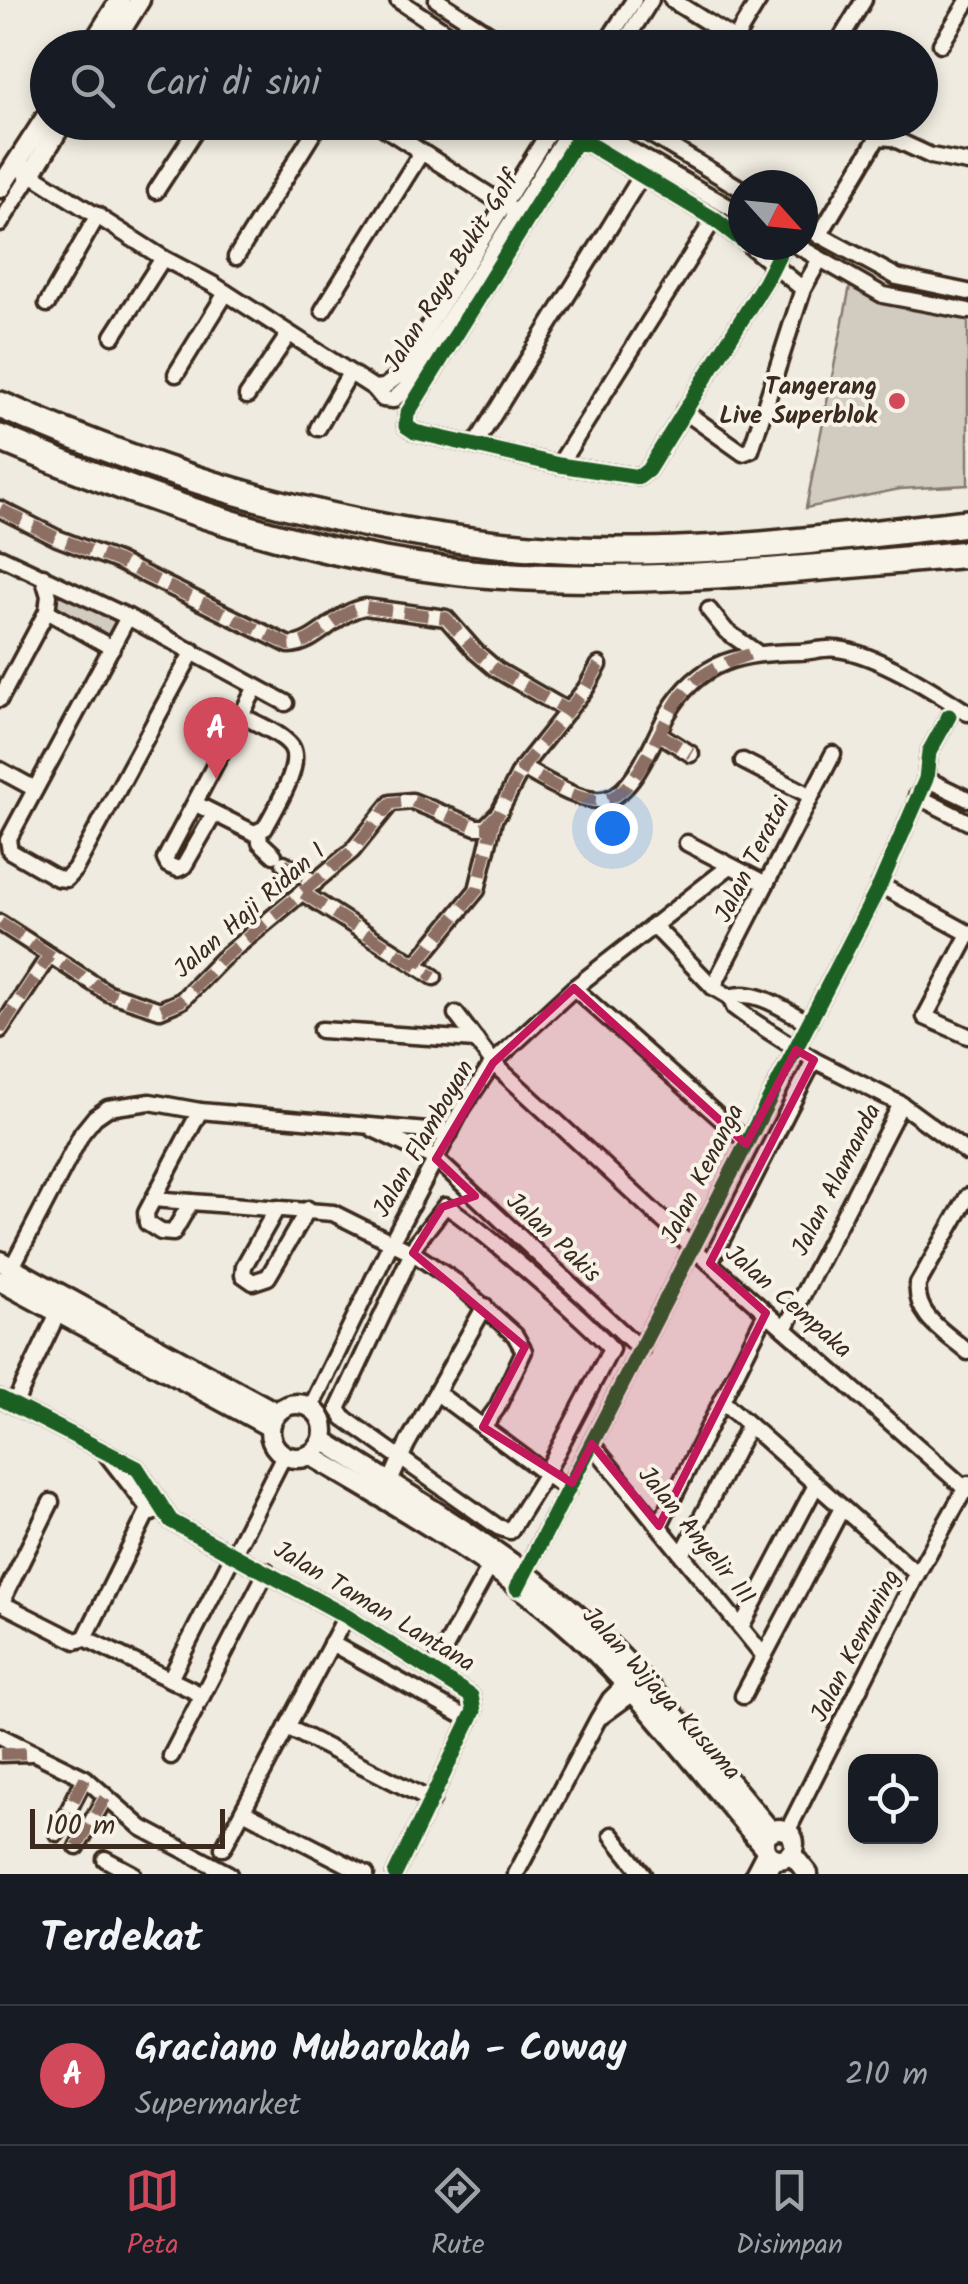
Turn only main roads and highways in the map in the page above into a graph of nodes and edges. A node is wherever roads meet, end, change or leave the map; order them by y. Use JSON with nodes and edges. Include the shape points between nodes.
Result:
{"nodes":[{"id":1,"x":0,"y":405,"type":"edge"},
{"id":2,"x":0,"y":438,"type":"edge"},
{"id":3,"x":968,"y":523,"type":"edge"},
{"id":4,"x":968,"y":554,"type":"edge"}],
"edges":[{"from":1,"to":3,"type":"highway","via":[[214,487],[339,519],[472,540],[612,550],[752,546]]},
{"from":2,"to":4,"type":"highway","via":[[207,518],[330,550],[468,572],[610,580]]}]}
